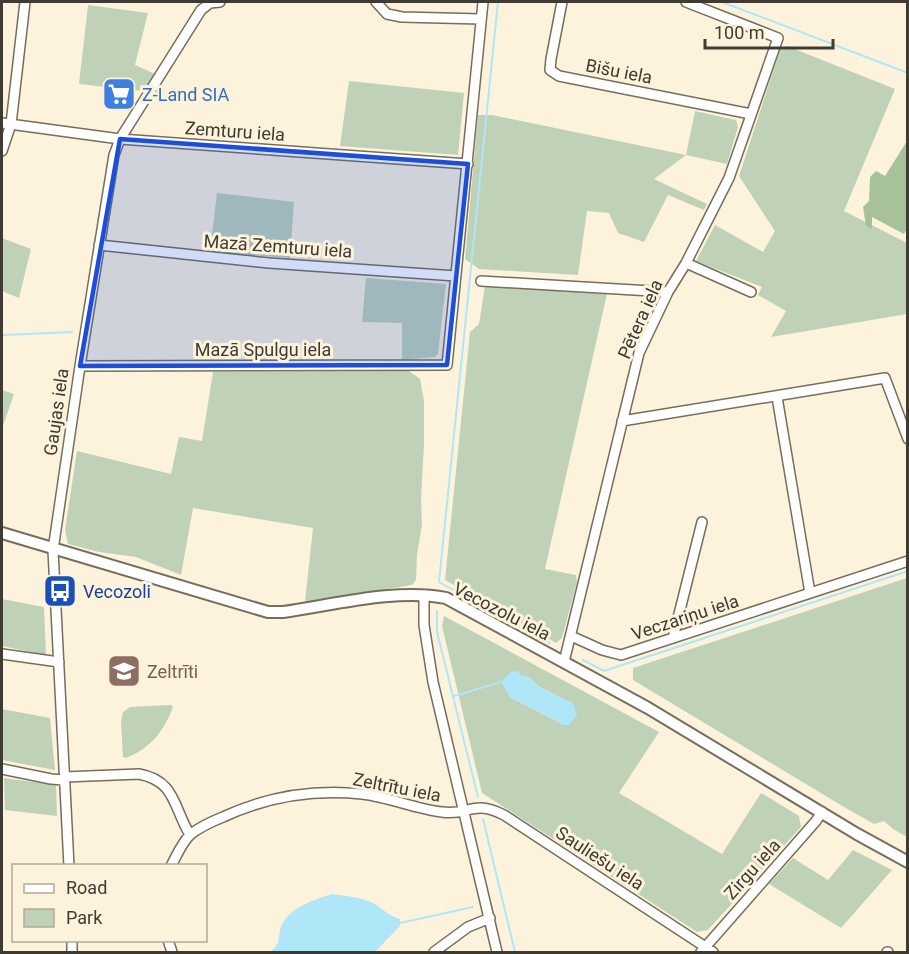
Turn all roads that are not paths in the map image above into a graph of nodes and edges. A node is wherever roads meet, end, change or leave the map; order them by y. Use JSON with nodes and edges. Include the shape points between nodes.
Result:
{"nodes":[{"id":1,"x":25,"y":2,"type":"edge"},
{"id":2,"x":220,"y":2,"type":"edge"},
{"id":3,"x":376,"y":2,"type":"edge"},
{"id":4,"x":483,"y":2,"type":"edge"},
{"id":5,"x":562,"y":2,"type":"edge"},
{"id":6,"x":686,"y":2,"type":"edge"},
{"id":7,"x":481,"y":19,"type":"junction"},
{"id":8,"x":751,"y":114,"type":"junction"},
{"id":9,"x":6,"y":124,"type":"edge"},
{"id":10,"x":120,"y":139,"type":"junction"},
{"id":11,"x":2,"y":151,"type":"edge"},
{"id":12,"x":468,"y":164,"type":"junction"},
{"id":13,"x":99,"y":245,"type":"junction"},
{"id":14,"x":686,"y":263,"type":"junction"},
{"id":15,"x":456,"y":276,"type":"junction"},
{"id":16,"x":481,"y":281,"type":"dead end"},
{"id":17,"x":669,"y":292,"type":"junction"},
{"id":18,"x":751,"y":292,"type":"dead end"},
{"id":19,"x":80,"y":366,"type":"junction"},
{"id":20,"x":777,"y":397,"type":"junction"},
{"id":21,"x":622,"y":421,"type":"junction"},
{"id":22,"x":908,"y":439,"type":"edge"},
{"id":23,"x":702,"y":522,"type":"dead end"},
{"id":24,"x":2,"y":533,"type":"edge"},
{"id":25,"x":53,"y":550,"type":"junction"},
{"id":26,"x":908,"y":561,"type":"edge"},
{"id":27,"x":810,"y":593,"type":"junction"},
{"id":28,"x":424,"y":595,"type":"junction"},
{"id":29,"x":571,"y":636,"type":"junction"},
{"id":30,"x":673,"y":638,"type":"junction"},
{"id":31,"x":2,"y":654,"type":"edge"},
{"id":32,"x":59,"y":662,"type":"junction"},
{"id":33,"x":564,"y":662,"type":"junction"},
{"id":34,"x":2,"y":769,"type":"edge"},
{"id":35,"x":64,"y":778,"type":"junction"},
{"id":36,"x":463,"y":811,"type":"junction"},
{"id":37,"x":822,"y":812,"type":"junction"},
{"id":38,"x":190,"y":835,"type":"junction"},
{"id":39,"x":908,"y":862,"type":"edge"},
{"id":40,"x":69,"y":864,"type":"edge"},
{"id":41,"x":172,"y":864,"type":"edge"},
{"id":42,"x":490,"y":918,"type":"junction"},
{"id":43,"x":707,"y":951,"type":"edge"},
{"id":44,"x":434,"y":952,"type":"edge"},
{"id":45,"x":497,"y":952,"type":"edge"}],
"edges":[{"from":1,"to":9,"type":"street"},
{"from":2,"to":10,"type":"street","name":"Gaujas iela","via":[[201,10]]},
{"from":3,"to":7,"type":"street","via":[[387,14]]},
{"from":4,"to":7,"type":"street"},
{"from":5,"to":8,"type":"street","name":"Bišu iela","via":[[550,69],[559,76]]},
{"from":6,"to":8,"type":"street","name":"Pētera iela","via":[[778,38]]},
{"from":7,"to":12,"type":"street"},
{"from":8,"to":14,"type":"street","name":"Pētera iela","via":[[729,178]]},
{"from":9,"to":10,"type":"street","name":"Zemturu iela"},
{"from":9,"to":11,"type":"street"},
{"from":10,"to":12,"type":"street","name":"Zemturu iela"},
{"from":10,"to":13,"type":"street","name":"Gaujas iela"},
{"from":12,"to":15,"type":"street"},
{"from":13,"to":15,"type":"street","name":"Mazā Zemturu iela"},
{"from":13,"to":19,"type":"street","name":"Gaujas iela"},
{"from":14,"to":17,"type":"street","name":"Pētera iela"},
{"from":14,"to":18,"type":"street"},
{"from":15,"to":19,"type":"street","name":"Mazā Spulgu iela","via":[[447,365]]},
{"from":16,"to":17,"type":"street"},
{"from":17,"to":21,"type":"street","name":"Pētera iela","via":[[639,353]]},
{"from":19,"to":25,"type":"street","name":"Gaujas iela"},
{"from":20,"to":21,"type":"street"},
{"from":20,"to":22,"type":"street","via":[[885,378]]},
{"from":20,"to":27,"type":"street"},
{"from":21,"to":29,"type":"street","name":"Pētera iela"},
{"from":23,"to":30,"type":"street"},
{"from":24,"to":25,"type":"street","name":"Vecozolu iela"},
{"from":25,"to":28,"type":"street","name":"Vecozolu iela","via":[[268,612]]},
{"from":25,"to":32,"type":"street","name":"Gaujas iela"},
{"from":26,"to":27,"type":"street","name":"Veczariņu iela"},
{"from":27,"to":30,"type":"street","name":"Veczariņu iela"},
{"from":28,"to":33,"type":"street","name":"Vecozolu iela","via":[[446,598]]},
{"from":28,"to":36,"type":"street","name":"Zeltrītu iela","via":[[427,651]]},
{"from":29,"to":30,"type":"street","name":"Veczariņu iela","via":[[621,655]]},
{"from":29,"to":33,"type":"street","name":"Pētera iela"},
{"from":31,"to":32,"type":"street"},
{"from":32,"to":35,"type":"street","name":"Gaujas iela"},
{"from":33,"to":37,"type":"street","name":"Vecozolu iela","via":[[684,728]]},
{"from":34,"to":35,"type":"street"},
{"from":35,"to":38,"type":"street","via":[[139,774],[151,777],[170,792]]},
{"from":35,"to":40,"type":"street","name":"Gaujas iela"},
{"from":36,"to":38,"type":"street","name":"Zeltrītu iela","via":[[442,812],[364,794],[300,793],[250,805]]},
{"from":36,"to":42,"type":"street","name":"Zeltrītu iela"},
{"from":36,"to":43,"type":"street","name":"Sauliešu iela","via":[[485,807],[504,815]]},
{"from":37,"to":39,"type":"street","name":"Vecozolu iela"},
{"from":37,"to":43,"type":"street","name":"Zirgu iela"},
{"from":38,"to":41,"type":"street","name":"Zeltrītu iela"},
{"from":42,"to":44,"type":"street","via":[[468,927]]},
{"from":42,"to":45,"type":"street","name":"Zeltrītu iela"}]}
